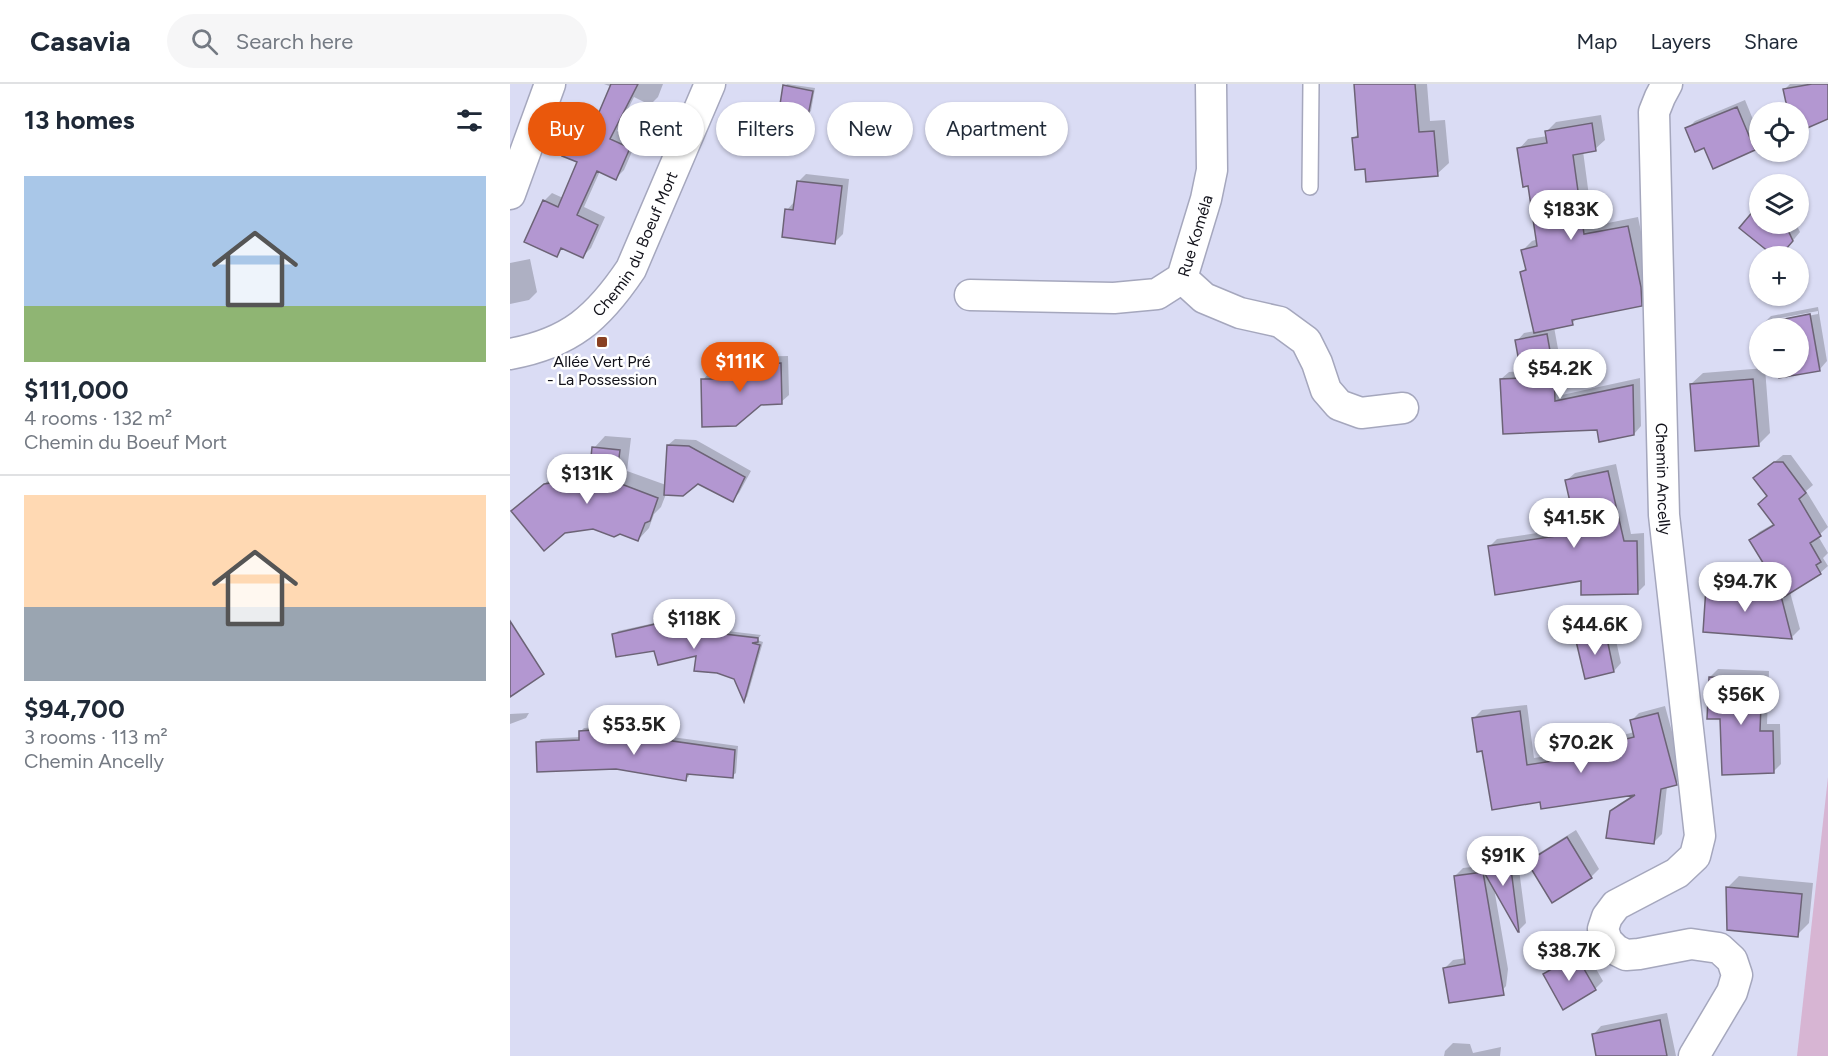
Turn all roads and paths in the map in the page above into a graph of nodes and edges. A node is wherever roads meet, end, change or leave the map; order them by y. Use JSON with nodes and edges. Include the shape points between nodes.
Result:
{"nodes":[{"id":1,"x":550,"y":84,"type":"edge"},
{"id":2,"x":710,"y":84,"type":"edge"},
{"id":3,"x":1211,"y":84,"type":"edge"},
{"id":4,"x":1311,"y":84,"type":"edge"},
{"id":5,"x":1667,"y":84,"type":"edge"},
{"id":6,"x":1310,"y":188,"type":"dead end"},
{"id":7,"x":510,"y":194,"type":"edge"},
{"id":8,"x":1182,"y":278,"type":"junction"},
{"id":9,"x":970,"y":295,"type":"dead end"},
{"id":10,"x":510,"y":354,"type":"edge"},
{"id":11,"x":1404,"y":408,"type":"dead end"},
{"id":12,"x":1694,"y":1056,"type":"edge"}],
"edges":[{"from":1,"to":7,"type":"street"},
{"from":2,"to":10,"type":"street","name":"Chemin du Boeuf Mort","via":[[631,269],[613,296],[588,321],[561,338],[534,350]]},
{"from":3,"to":8,"type":"street","name":"Rue Koméla","via":[[1212,170]]},
{"from":4,"to":6,"type":"lane"},
{"from":5,"to":12,"type":"street","name":"Chemin Ancelly","via":[[1654,112],[1664,515],[1700,836],[1695,856],[1677,873],[1616,905],[1603,929],[1607,941],[1626,955],[1691,944],[1719,948],[1732,960],[1737,975],[1732,992]]},
{"from":8,"to":9,"type":"street","name":"Rue Koméla","via":[[1156,294],[1114,298]]},
{"from":8,"to":11,"type":"street","via":[[1204,298],[1240,313],[1280,322],[1306,341],[1326,390],[1339,405],[1361,413]]}]}
